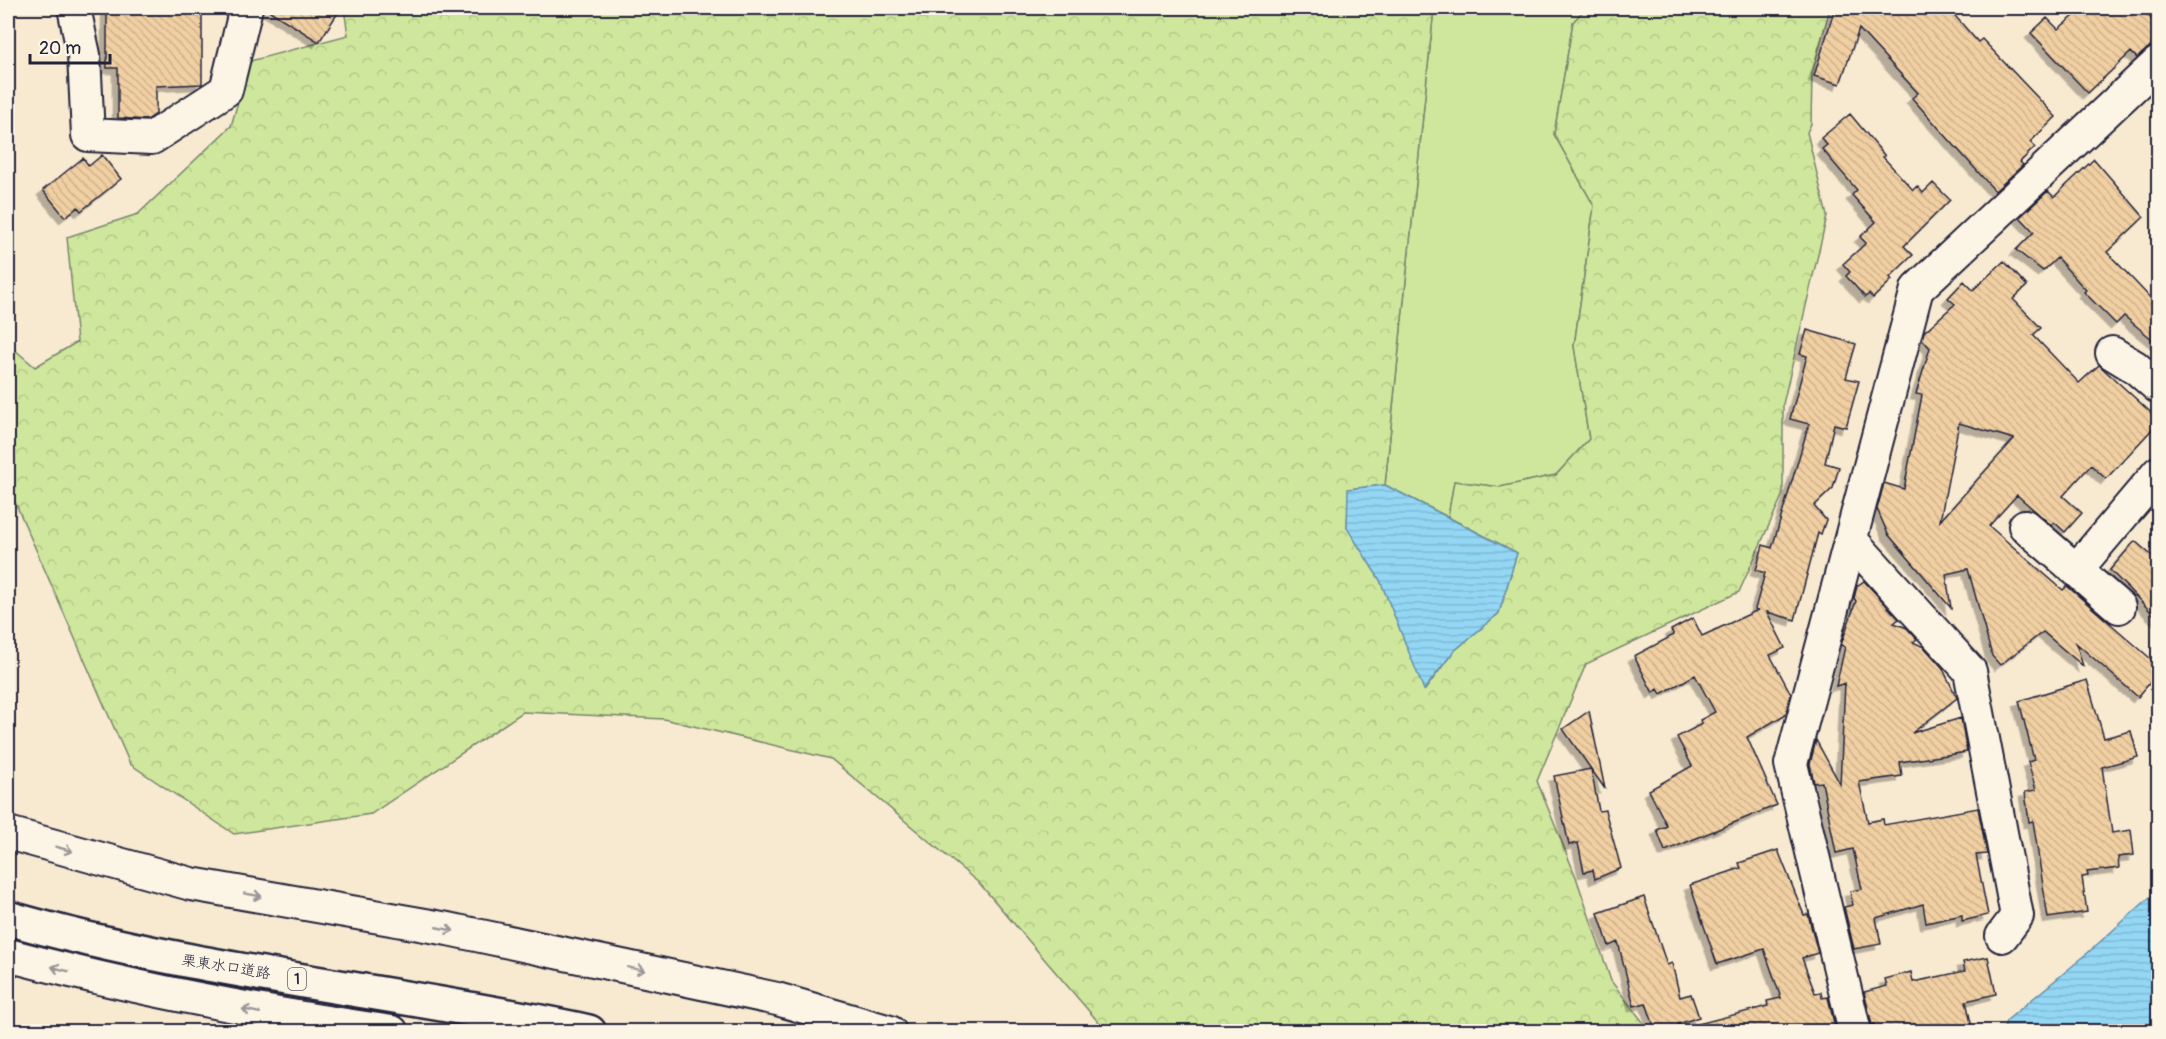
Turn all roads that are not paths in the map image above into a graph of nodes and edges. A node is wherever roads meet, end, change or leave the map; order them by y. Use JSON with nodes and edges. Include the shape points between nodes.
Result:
{"nodes":[{"id":1,"x":74,"y":8,"type":"edge"},
{"id":2,"x":246,"y":8,"type":"edge"},
{"id":3,"x":2158,"y":63,"type":"edge"},
{"id":4,"x":2112,"y":353,"type":"dead end"},
{"id":5,"x":2158,"y":387,"type":"edge"},
{"id":6,"x":2158,"y":472,"type":"edge"},
{"id":7,"x":2025,"y":526,"type":"dead end"},
{"id":8,"x":1851,"y":540,"type":"junction"},
{"id":9,"x":2077,"y":569,"type":"junction"},
{"id":10,"x":2119,"y":607,"type":"dead end"},
{"id":11,"x":8,"y":833,"type":"edge"},
{"id":12,"x":8,"y":918,"type":"edge"},
{"id":13,"x":2002,"y":936,"type":"dead end"},
{"id":14,"x":8,"y":955,"type":"edge"},
{"id":15,"x":392,"y":1032,"type":"edge"},
{"id":16,"x":589,"y":1032,"type":"edge"},
{"id":17,"x":890,"y":1032,"type":"edge"},
{"id":18,"x":1855,"y":1032,"type":"edge"}],
"edges":[{"from":1,"to":2,"type":"street","via":[[84,56],[88,135],[152,138],[226,90]]},
{"from":3,"to":8,"type":"street","via":[[1917,289]]},
{"from":4,"to":5,"type":"street"},
{"from":6,"to":9,"type":"street"},
{"from":7,"to":9,"type":"street"},
{"from":8,"to":13,"type":"street","via":[[1970,671],[2017,916]]},
{"from":8,"to":18,"type":"street","via":[[1791,764]]},
{"from":9,"to":10,"type":"street"},
{"from":11,"to":17,"type":"street","one_way":true,"via":[[191,884],[470,934],[777,999]]},
{"from":12,"to":16,"type":"highway","name":"栗東水口道路","number":"1","via":[[147,954],[499,1012]]},
{"from":15,"to":14,"type":"street","one_way":true,"via":[[265,1014],[96,979]]}]}
